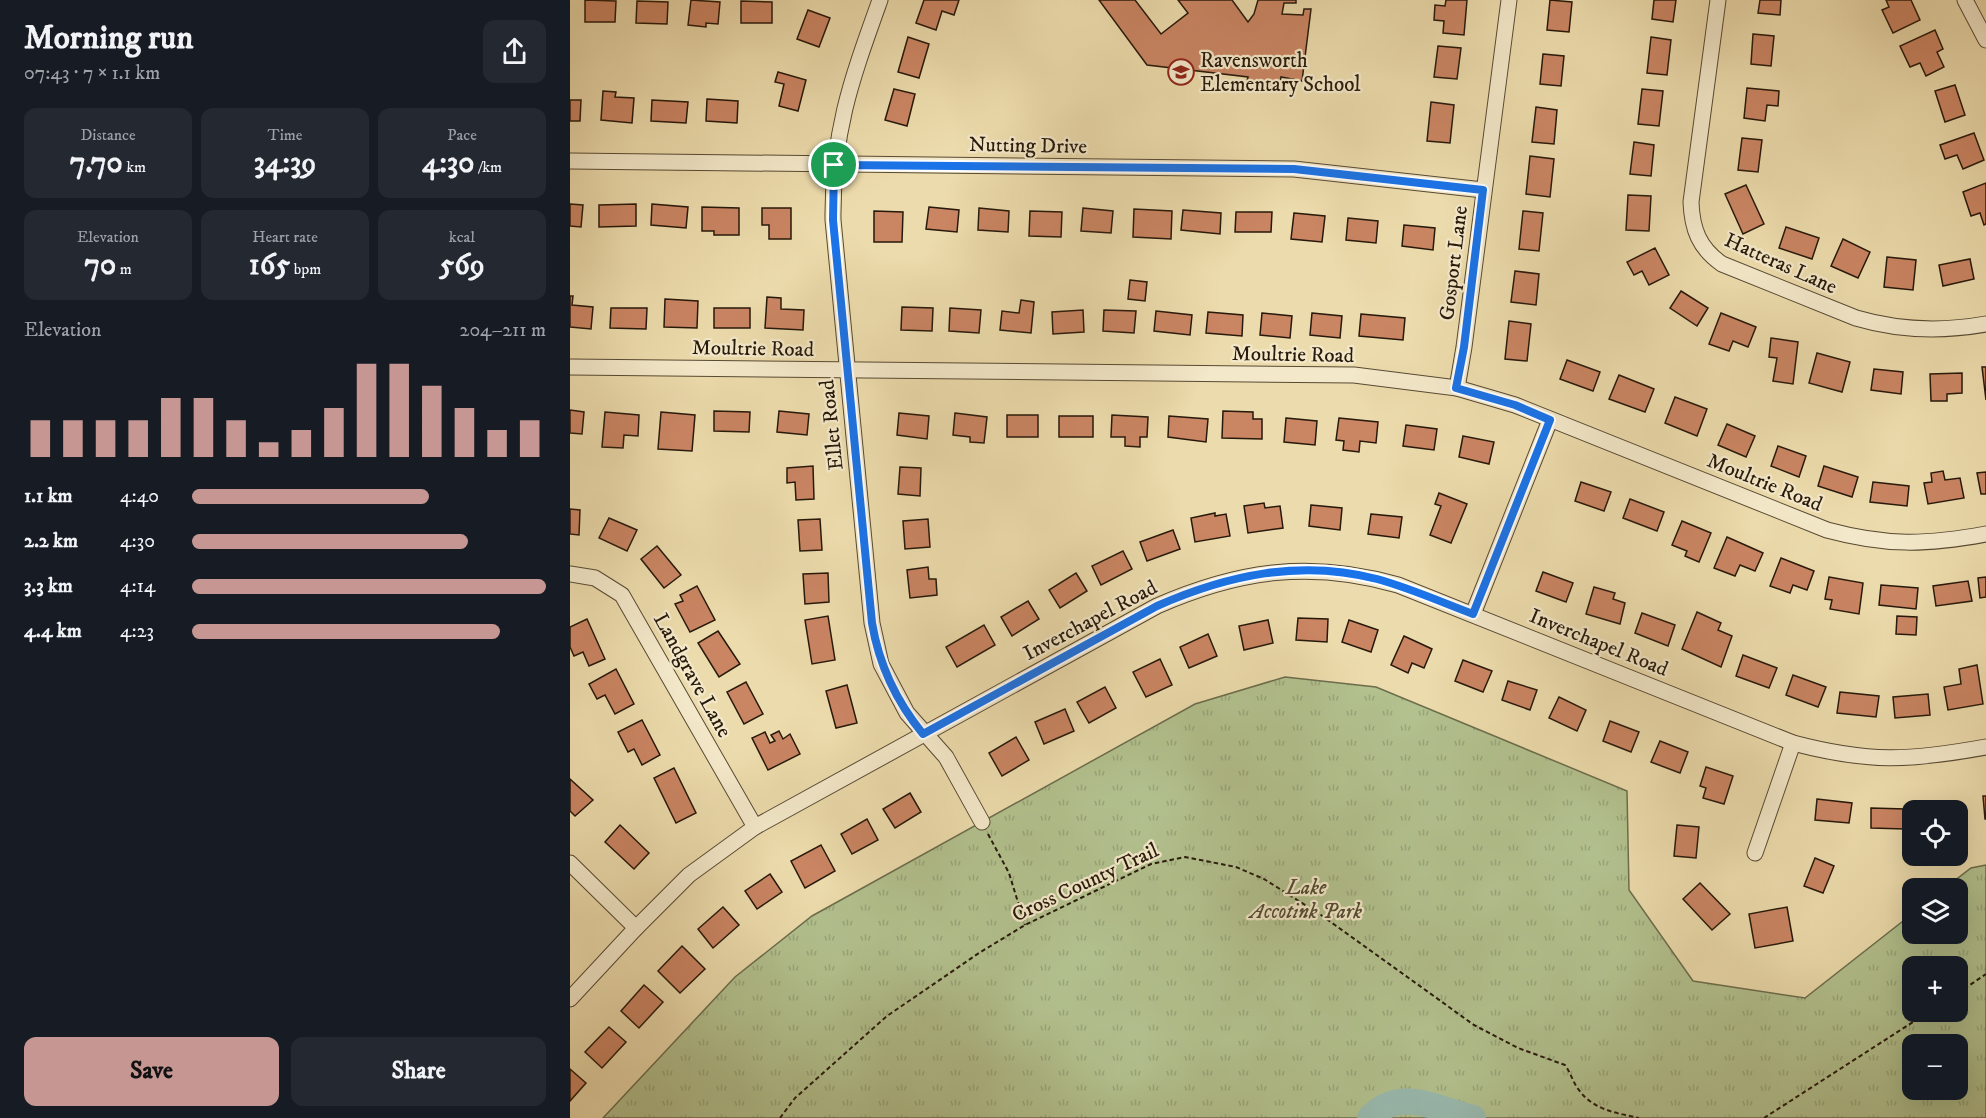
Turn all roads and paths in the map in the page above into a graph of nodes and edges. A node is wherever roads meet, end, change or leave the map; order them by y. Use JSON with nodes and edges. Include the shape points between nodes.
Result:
{"nodes":[{"id":1,"x":880,"y":0,"type":"edge"},
{"id":2,"x":1509,"y":0,"type":"edge"},
{"id":3,"x":1718,"y":0,"type":"edge"},
{"id":4,"x":1965,"y":0,"type":"edge"},
{"id":5,"x":1986,"y":40,"type":"edge"},
{"id":6,"x":570,"y":161,"type":"edge"},
{"id":7,"x":834,"y":165,"type":"junction"},
{"id":8,"x":1483,"y":190,"type":"junction"},
{"id":9,"x":1986,"y":324,"type":"edge"},
{"id":10,"x":570,"y":367,"type":"edge"},
{"id":11,"x":847,"y":370,"type":"junction"},
{"id":12,"x":1456,"y":388,"type":"junction"},
{"id":13,"x":1550,"y":420,"type":"junction"},
{"id":14,"x":1986,"y":534,"type":"edge"},
{"id":15,"x":570,"y":574,"type":"edge"},
{"id":16,"x":1473,"y":614,"type":"junction"},
{"id":17,"x":923,"y":734,"type":"junction"},
{"id":18,"x":1793,"y":742,"type":"junction"},
{"id":19,"x":1986,"y":747,"type":"edge"},
{"id":20,"x":982,"y":822,"type":"joint"},
{"id":21,"x":755,"y":826,"type":"junction"},
{"id":22,"x":1755,"y":853,"type":"dead end"},
{"id":23,"x":570,"y":863,"type":"edge"},
{"id":24,"x":1025,"y":925,"type":"junction"},
{"id":25,"x":636,"y":928,"type":"junction"},
{"id":26,"x":1986,"y":974,"type":"edge"},
{"id":27,"x":1968,"y":986,"type":"edge"},
{"id":28,"x":570,"y":999,"type":"edge"},
{"id":29,"x":1913,"y":1022,"type":"edge"},
{"id":30,"x":780,"y":1118,"type":"edge"},
{"id":31,"x":1639,"y":1118,"type":"edge"},
{"id":32,"x":1764,"y":1118,"type":"edge"}],
"edges":[{"from":1,"to":7,"type":"street","name":"Ellet Road","via":[[847,93]]},
{"from":2,"to":8,"type":"street","name":"Gosport Lane"},
{"from":3,"to":9,"type":"street","name":"Hatteras Lane","via":[[1691,202],[1692,222],[1703,248],[1722,264],[1878,324],[1923,330]]},
{"from":4,"to":5,"type":"street"},
{"from":6,"to":7,"type":"street","name":"Nutting Drive"},
{"from":7,"to":8,"type":"street","name":"Nutting Drive","via":[[1294,169]]},
{"from":7,"to":11,"type":"street","name":"Ellet Road","via":[[833,220]]},
{"from":8,"to":12,"type":"street","name":"Gosport Lane"},
{"from":10,"to":11,"type":"street","name":"Moultrie Road"},
{"from":11,"to":12,"type":"street","name":"Moultrie Road","via":[[1354,375]]},
{"from":11,"to":17,"type":"street","name":"Ellet Road","via":[[875,643],[891,684]]},
{"from":12,"to":13,"type":"street","name":"Moultrie Road"},
{"from":13,"to":14,"type":"street","name":"Moultrie Road","via":[[1827,530],[1857,538],[1922,544]]},
{"from":13,"to":16,"type":"street"},
{"from":15,"to":21,"type":"street","name":"Landgrave Lane","via":[[595,578],[622,595]]},
{"from":16,"to":17,"type":"street","name":"Inverchapel Road","via":[[1398,585],[1355,574],[1296,570],[1237,577],[1197,588],[1157,606]]},
{"from":16,"to":18,"type":"street","name":"Inverchapel Road"},
{"from":17,"to":20,"type":"street","name":"Ellet Road","via":[[946,757]]},
{"from":17,"to":21,"type":"street","name":"Inverchapel Road"},
{"from":18,"to":19,"type":"street","name":"Inverchapel Road","via":[[1829,752],[1898,760]]},
{"from":18,"to":22,"type":"street"},
{"from":20,"to":24,"type":"path","via":[[1009,873]]},
{"from":21,"to":25,"type":"street","name":"Inverchapel Road","via":[[689,876]]},
{"from":23,"to":25,"type":"street"},
{"from":24,"to":30,"type":"path","name":"Cross County Trail","via":[[934,981],[887,1016],[795,1098]]},
{"from":24,"to":31,"type":"path","name":"Cross County Trail","via":[[1170,858],[1197,857],[1236,867],[1264,879],[1321,915],[1474,1025],[1518,1048],[1565,1065],[1576,1088],[1596,1106]]},
{"from":25,"to":28,"type":"street","name":"Inverchapel Road"},
{"from":26,"to":27,"type":"path"},
{"from":29,"to":32,"type":"path"}]}
